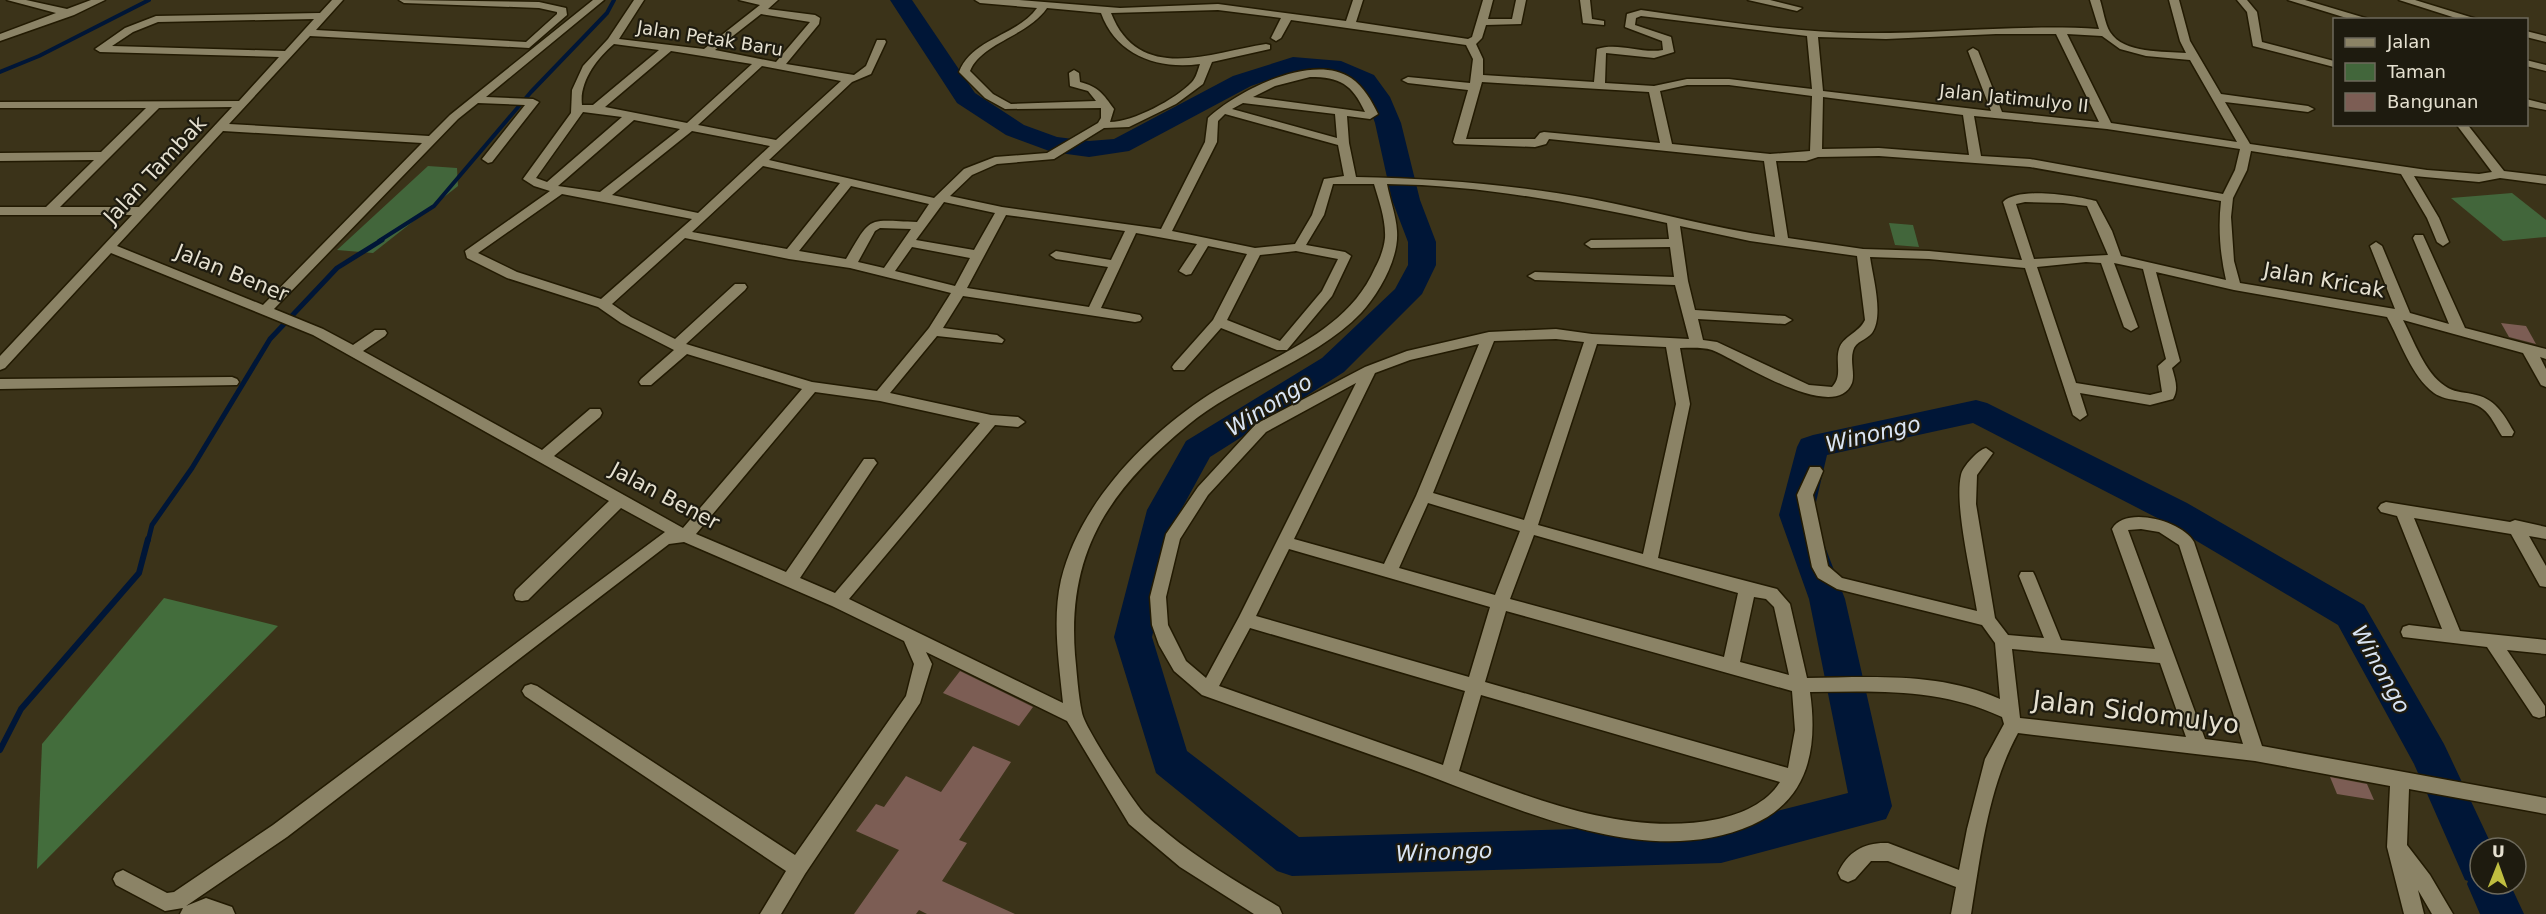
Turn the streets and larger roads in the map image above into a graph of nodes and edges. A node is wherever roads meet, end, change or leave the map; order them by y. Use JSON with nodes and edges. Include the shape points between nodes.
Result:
{"nodes":[{"id":1,"x":12,"y":0,"type":"edge"},
{"id":2,"x":100,"y":0,"type":"edge"},
{"id":3,"x":338,"y":0,"type":"edge"},
{"id":4,"x":404,"y":0,"type":"edge"},
{"id":5,"x":599,"y":0,"type":"edge"},
{"id":6,"x":639,"y":0,"type":"edge"},
{"id":7,"x":744,"y":0,"type":"edge"},
{"id":8,"x":1358,"y":0,"type":"edge"},
{"id":9,"x":1488,"y":0,"type":"edge"},
{"id":10,"x":1521,"y":0,"type":"edge"},
{"id":11,"x":1585,"y":0,"type":"edge"},
{"id":12,"x":1753,"y":0,"type":"edge"},
{"id":13,"x":2095,"y":0,"type":"edge"},
{"id":14,"x":2174,"y":0,"type":"edge"},
{"id":15,"x":2242,"y":0,"type":"edge"},
{"id":16,"x":2293,"y":0,"type":"edge"},
{"id":17,"x":2404,"y":0,"type":"edge"},
{"id":18,"x":980,"y":1,"type":"edge"},
{"id":19,"x":1799,"y":4,"type":"edge"},
{"id":20,"x":768,"y":5,"type":"edge"},
{"id":21,"x":1044,"y":5,"type":"junction"},
{"id":22,"x":1185,"y":5,"type":"edge"},
{"id":23,"x":1105,"y":10,"type":"junction"},
{"id":24,"x":69,"y":13,"type":"junction"},
{"id":25,"x":973,"y":13,"type":"dead end"},
{"id":26,"x":323,"y":16,"type":"junction"},
{"id":27,"x":1287,"y":17,"type":"junction"},
{"id":28,"x":2360,"y":18,"type":"edge"},
{"id":29,"x":2468,"y":18,"type":"edge"},
{"id":30,"x":1481,"y":22,"type":"junction"},
{"id":31,"x":1600,"y":23,"type":"dead end"},
{"id":32,"x":1350,"y":25,"type":"junction"},
{"id":33,"x":2059,"y":29,"type":"junction"},
{"id":34,"x":1788,"y":32,"type":"junction"},
{"id":35,"x":308,"y":33,"type":"junction"},
{"id":36,"x":1812,"y":33,"type":"junction"},
{"id":37,"x":2104,"y":33,"type":"junction"},
{"id":38,"x":2528,"y":34,"type":"edge"},
{"id":39,"x":0,"y":38,"type":"edge"},
{"id":40,"x":1276,"y":38,"type":"dead end"},
{"id":41,"x":2546,"y":39,"type":"edge"},
{"id":42,"x":612,"y":41,"type":"junction"},
{"id":43,"x":881,"y":42,"type":"dead end"},
{"id":44,"x":1470,"y":43,"type":"junction"},
{"id":45,"x":669,"y":47,"type":"junction"},
{"id":46,"x":1266,"y":47,"type":"dead end"},
{"id":47,"x":1972,"y":51,"type":"dead end"},
{"id":48,"x":706,"y":52,"type":"junction"},
{"id":49,"x":288,"y":54,"type":"junction"},
{"id":50,"x":2194,"y":57,"type":"junction"},
{"id":51,"x":1207,"y":59,"type":"junction"},
{"id":52,"x":760,"y":62,"type":"junction"},
{"id":53,"x":2333,"y":64,"type":"edge"},
{"id":54,"x":2528,"y":64,"type":"edge"},
{"id":55,"x":779,"y":65,"type":"junction"},
{"id":56,"x":2546,"y":68,"type":"edge"},
{"id":57,"x":1074,"y":73,"type":"dead end"},
{"id":58,"x":849,"y":79,"type":"junction"},
{"id":59,"x":1408,"y":80,"type":"dead end"},
{"id":60,"x":1474,"y":83,"type":"junction"},
{"id":61,"x":1599,"y":85,"type":"junction"},
{"id":62,"x":1654,"y":89,"type":"junction"},
{"id":63,"x":1817,"y":92,"type":"junction"},
{"id":64,"x":2216,"y":97,"type":"junction"},
{"id":65,"x":1239,"y":99,"type":"junction"},
{"id":66,"x":475,"y":100,"type":"junction"},
{"id":67,"x":2528,"y":102,"type":"edge"},
{"id":68,"x":242,"y":104,"type":"junction"},
{"id":69,"x":1105,"y":104,"type":"junction"},
{"id":70,"x":0,"y":105,"type":"edge"},
{"id":71,"x":155,"y":105,"type":"junction"},
{"id":72,"x":2546,"y":106,"type":"edge"},
{"id":73,"x":578,"y":108,"type":"junction"},
{"id":74,"x":596,"y":109,"type":"junction"},
{"id":75,"x":2308,"y":109,"type":"dead end"},
{"id":76,"x":1223,"y":110,"type":"junction"},
{"id":77,"x":1968,"y":112,"type":"junction"},
{"id":78,"x":1341,"y":113,"type":"junction"},
{"id":79,"x":1998,"y":115,"type":"junction"},
{"id":80,"x":631,"y":116,"type":"junction"},
{"id":81,"x":1102,"y":125,"type":"junction"},
{"id":82,"x":2107,"y":126,"type":"junction"},
{"id":83,"x":2464,"y":126,"type":"edge"},
{"id":84,"x":220,"y":127,"type":"junction"},
{"id":85,"x":688,"y":128,"type":"junction"},
{"id":86,"x":434,"y":140,"type":"junction"},
{"id":87,"x":778,"y":144,"type":"junction"},
{"id":88,"x":1343,"y":144,"type":"junction"},
{"id":89,"x":1666,"y":146,"type":"junction"},
{"id":90,"x":2246,"y":147,"type":"junction"},
{"id":91,"x":1816,"y":153,"type":"junction"},
{"id":92,"x":101,"y":156,"type":"junction"},
{"id":93,"x":0,"y":157,"type":"edge"},
{"id":94,"x":1770,"y":158,"type":"junction"},
{"id":95,"x":1975,"y":158,"type":"junction"},
{"id":96,"x":488,"y":159,"type":"dead end"},
{"id":97,"x":763,"y":162,"type":"junction"},
{"id":98,"x":2404,"y":171,"type":"junction"},
{"id":99,"x":2500,"y":174,"type":"junction"},
{"id":100,"x":2546,"y":180,"type":"edge"},
{"id":101,"x":1351,"y":181,"type":"junction"},
{"id":102,"x":1382,"y":182,"type":"junction"},
{"id":103,"x":847,"y":183,"type":"junction"},
{"id":104,"x":554,"y":188,"type":"junction"},
{"id":105,"x":603,"y":196,"type":"junction"},
{"id":106,"x":2227,"y":198,"type":"junction"},
{"id":107,"x":940,"y":200,"type":"junction"},
{"id":108,"x":50,"y":210,"type":"junction"},
{"id":109,"x":144,"y":211,"type":"junction"},
{"id":110,"x":1002,"y":211,"type":"junction"},
{"id":111,"x":0,"y":212,"type":"edge"},
{"id":112,"x":702,"y":218,"type":"junction"},
{"id":113,"x":1672,"y":222,"type":"junction"},
{"id":114,"x":921,"y":226,"type":"junction"},
{"id":115,"x":1132,"y":229,"type":"junction"},
{"id":116,"x":1165,"y":233,"type":"junction"},
{"id":117,"x":683,"y":234,"type":"junction"},
{"id":118,"x":1206,"y":240,"type":"junction"},
{"id":119,"x":1782,"y":241,"type":"junction"},
{"id":120,"x":910,"y":243,"type":"junction"},
{"id":121,"x":1675,"y":243,"type":"junction"},
{"id":122,"x":1591,"y":244,"type":"dead end"},
{"id":123,"x":2376,"y":246,"type":"dead end"},
{"id":124,"x":110,"y":248,"type":"junction"},
{"id":125,"x":1298,"y":248,"type":"junction"},
{"id":126,"x":1255,"y":252,"type":"junction"},
{"id":127,"x":1863,"y":253,"type":"junction"},
{"id":128,"x":789,"y":255,"type":"junction"},
{"id":129,"x":978,"y":255,"type":"junction"},
{"id":130,"x":1056,"y":255,"type":"dead end"},
{"id":131,"x":2111,"y":259,"type":"junction"},
{"id":132,"x":850,"y":264,"type":"junction"},
{"id":133,"x":1114,"y":264,"type":"junction"},
{"id":134,"x":2032,"y":265,"type":"junction"},
{"id":135,"x":2148,"y":265,"type":"junction"},
{"id":136,"x":1186,"y":271,"type":"dead end"},
{"id":137,"x":887,"y":273,"type":"junction"},
{"id":138,"x":1535,"y":276,"type":"dead end"},
{"id":139,"x":1681,"y":281,"type":"junction"},
{"id":140,"x":2234,"y":286,"type":"junction"},
{"id":141,"x":740,"y":287,"type":"dead end"},
{"id":142,"x":959,"y":291,"type":"junction"},
{"id":143,"x":603,"y":304,"type":"junction"},
{"id":144,"x":265,"y":310,"type":"junction"},
{"id":145,"x":1093,"y":312,"type":"junction"},
{"id":146,"x":1689,"y":314,"type":"junction"},
{"id":147,"x":2398,"y":314,"type":"junction"},
{"id":148,"x":1136,"y":318,"type":"dead end"},
{"id":149,"x":1785,"y":320,"type":"dead end"},
{"id":150,"x":1219,"y":322,"type":"junction"},
{"id":151,"x":2131,"y":327,"type":"dead end"},
{"id":152,"x":934,"y":331,"type":"junction"},
{"id":153,"x":380,"y":333,"type":"dead end"},
{"id":154,"x":2460,"y":333,"type":"junction"},
{"id":155,"x":1489,"y":337,"type":"junction"},
{"id":156,"x":1592,"y":339,"type":"junction"},
{"id":157,"x":997,"y":340,"type":"dead end"},
{"id":158,"x":1697,"y":342,"type":"junction"},
{"id":159,"x":1672,"y":343,"type":"junction"},
{"id":160,"x":21,"y":344,"type":"junction"},
{"id":161,"x":0,"y":345,"type":"edge"},
{"id":162,"x":679,"y":347,"type":"junction"},
{"id":163,"x":1282,"y":347,"type":"junction"},
{"id":164,"x":354,"y":351,"type":"junction"},
{"id":165,"x":2530,"y":352,"type":"junction"},
{"id":166,"x":1298,"y":353,"type":"junction"},
{"id":167,"x":2546,"y":354,"type":"edge"},
{"id":168,"x":0,"y":365,"type":"edge"},
{"id":169,"x":1179,"y":367,"type":"dead end"},
{"id":170,"x":1370,"y":370,"type":"junction"},
{"id":171,"x":232,"y":382,"type":"dead end"},
{"id":172,"x":646,"y":382,"type":"dead end"},
{"id":173,"x":2546,"y":382,"type":"edge"},
{"id":174,"x":0,"y":384,"type":"edge"},
{"id":175,"x":812,"y":387,"type":"junction"},
{"id":176,"x":2072,"y":387,"type":"junction"},
{"id":177,"x":880,"y":396,"type":"junction"},
{"id":178,"x":595,"y":413,"type":"dead end"},
{"id":179,"x":2080,"y":415,"type":"dead end"},
{"id":180,"x":991,"y":420,"type":"junction"},
{"id":181,"x":1018,"y":422,"type":"dead end"},
{"id":182,"x":2507,"y":432,"type":"dead end"},
{"id":183,"x":1986,"y":453,"type":"dead end"},
{"id":184,"x":543,"y":457,"type":"junction"},
{"id":185,"x":869,"y":463,"type":"dead end"},
{"id":186,"x":1815,"y":471,"type":"dead end"},
{"id":187,"x":1424,"y":496,"type":"junction"},
{"id":188,"x":620,"y":499,"type":"junction"},
{"id":189,"x":2386,"y":508,"type":"dead end"},
{"id":190,"x":2403,"y":510,"type":"junction"},
{"id":191,"x":2515,"y":526,"type":"junction"},
{"id":192,"x":1529,"y":528,"type":"junction"},
{"id":193,"x":2546,"y":532,"type":"edge"},
{"id":194,"x":685,"y":536,"type":"junction"},
{"id":195,"x":1284,"y":542,"type":"junction"},
{"id":196,"x":1649,"y":562,"type":"junction"},
{"id":197,"x":1389,"y":572,"type":"junction"},
{"id":198,"x":2027,"y":576,"type":"dead end"},
{"id":199,"x":2546,"y":580,"type":"edge"},
{"id":200,"x":789,"y":581,"type":"junction"},
{"id":201,"x":1747,"y":589,"type":"junction"},
{"id":202,"x":522,"y":595,"type":"dead end"},
{"id":203,"x":838,"y":601,"type":"junction"},
{"id":204,"x":1500,"y":602,"type":"junction"},
{"id":205,"x":1246,"y":620,"type":"junction"},
{"id":206,"x":1987,"y":620,"type":"junction"},
{"id":207,"x":2409,"y":632,"type":"dead end"},
{"id":208,"x":910,"y":636,"type":"junction"},
{"id":209,"x":2454,"y":637,"type":"junction"},
{"id":210,"x":2491,"y":640,"type":"junction"},
{"id":211,"x":2003,"y":641,"type":"junction"},
{"id":212,"x":2055,"y":645,"type":"junction"},
{"id":213,"x":2546,"y":647,"type":"edge"},
{"id":214,"x":2166,"y":657,"type":"junction"},
{"id":215,"x":1730,"y":667,"type":"junction"},
{"id":216,"x":1798,"y":685,"type":"junction"},
{"id":217,"x":1475,"y":687,"type":"junction"},
{"id":218,"x":1208,"y":690,"type":"junction"},
{"id":219,"x":531,"y":692,"type":"dead end"},
{"id":220,"x":2539,"y":711,"type":"dead end"},
{"id":221,"x":1073,"y":716,"type":"junction"},
{"id":222,"x":2011,"y":718,"type":"junction"},
{"id":223,"x":2198,"y":745,"type":"junction"},
{"id":224,"x":2255,"y":753,"type":"junction"},
{"id":225,"x":1449,"y":775,"type":"junction"},
{"id":226,"x":1793,"y":778,"type":"junction"},
{"id":227,"x":2406,"y":779,"type":"junction"},
{"id":228,"x":2546,"y":806,"type":"edge"},
{"id":229,"x":2397,"y":848,"type":"junction"},
{"id":230,"x":798,"y":868,"type":"junction"},
{"id":231,"x":1848,"y":873,"type":"dead end"},
{"id":232,"x":123,"y":879,"type":"dead end"},
{"id":233,"x":1966,"y":882,"type":"junction"},
{"id":234,"x":189,"y":914,"type":"edge"},
{"id":235,"x":225,"y":914,"type":"edge"},
{"id":236,"x":770,"y":914,"type":"edge"},
{"id":237,"x":1272,"y":914,"type":"edge"},
{"id":238,"x":1961,"y":914,"type":"edge"},
{"id":239,"x":2414,"y":914,"type":"edge"},
{"id":240,"x":2443,"y":914,"type":"edge"}],
"edges":[{"from":1,"to":24,"type":"street"},
{"from":2,"to":24,"type":"street"},
{"from":3,"to":26,"type":"street","name":"Jalan Tambak"},
{"from":4,"to":35,"type":"street","via":[[539,5],[557,7],[562,15],[529,45]]},
{"from":5,"to":66,"type":"street"},
{"from":6,"to":42,"type":"street","name":"Jalan Petak Baru"},
{"from":7,"to":20,"type":"street"},
{"from":8,"to":32,"type":"street"},
{"from":9,"to":30,"type":"street"},
{"from":10,"to":30,"type":"street","via":[[1517,22]]},
{"from":11,"to":31,"type":"street","via":[[1587,21]]},
{"from":12,"to":19,"type":"street"},
{"from":13,"to":37,"type":"street"},
{"from":14,"to":50,"type":"street"},
{"from":15,"to":53,"type":"street","via":[[2252,12],[2257,44]]},
{"from":16,"to":28,"type":"street"},
{"from":17,"to":29,"type":"street"},
{"from":18,"to":21,"type":"street"},
{"from":18,"to":25,"type":"street"},
{"from":19,"to":34,"type":"street"},
{"from":20,"to":48,"type":"street"},
{"from":20,"to":55,"type":"street","via":[[815,18]]},
{"from":21,"to":23,"type":"street"},
{"from":21,"to":69,"type":"street","via":[[1034,20],[990,45],[966,64],[964,72],[989,96],[1009,107]]},
{"from":22,"to":23,"type":"street"},
{"from":22,"to":27,"type":"street"},
{"from":23,"to":51,"type":"street","via":[[1110,26],[1122,40],[1157,63]]},
{"from":24,"to":39,"type":"street"},
{"from":26,"to":35,"type":"street","name":"Jalan Tambak"},
{"from":26,"to":49,"type":"street","via":[[156,19],[129,30],[100,49]]},
{"from":27,"to":32,"type":"street"},
{"from":27,"to":40,"type":"street"},
{"from":30,"to":44,"type":"street","via":[[1477,38]]},
{"from":32,"to":44,"type":"street"},
{"from":33,"to":36,"type":"street","via":[[1886,36]]},
{"from":33,"to":37,"type":"street"},
{"from":33,"to":82,"type":"street"},
{"from":34,"to":36,"type":"street"},
{"from":34,"to":61,"type":"street","via":[[1634,14],[1630,27],[1667,39],[1669,52],[1659,55],[1601,51]]},
{"from":35,"to":49,"type":"street","name":"Jalan Tambak"},
{"from":36,"to":63,"type":"street"},
{"from":37,"to":50,"type":"street","via":[[2111,41],[2130,49]]},
{"from":38,"to":41,"type":"street"},
{"from":42,"to":45,"type":"street","name":"Jalan Petak Baru"},
{"from":42,"to":73,"type":"street","via":[[592,60],[576,99]]},
{"from":43,"to":58,"type":"street","via":[[867,74]]},
{"from":44,"to":60,"type":"street","via":[[1478,59]]},
{"from":45,"to":48,"type":"street","name":"Jalan Petak Baru"},
{"from":45,"to":74,"type":"street"},
{"from":46,"to":51,"type":"street"},
{"from":47,"to":79,"type":"street"},
{"from":48,"to":52,"type":"street","name":"Jalan Petak Baru"},
{"from":49,"to":68,"type":"street","name":"Jalan Tambak"},
{"from":50,"to":64,"type":"street"},
{"from":51,"to":81,"type":"street","via":[[1199,82],[1172,102],[1125,125]]},
{"from":52,"to":55,"type":"street","name":"Jalan Petak Baru"},
{"from":52,"to":85,"type":"street"},
{"from":54,"to":56,"type":"street"},
{"from":55,"to":58,"type":"street","name":"Jalan Petak Baru"},
{"from":57,"to":69,"type":"street","via":[[1074,84],[1092,89]]},
{"from":58,"to":87,"type":"street","via":[[834,98]]},
{"from":59,"to":60,"type":"street","name":"Jalan Jatimulyo II"},
{"from":60,"to":61,"type":"street","name":"Jalan Jatimulyo II"},
{"from":60,"to":89,"type":"street","via":[[1460,142],[1535,143],[1542,142],[1544,135]]},
{"from":61,"to":62,"type":"street","name":"Jalan Jatimulyo II"},
{"from":62,"to":63,"type":"street","name":"Jalan Jatimulyo II","via":[[1699,81]]},
{"from":62,"to":89,"type":"street"},
{"from":63,"to":77,"type":"street","name":"Jalan Jatimulyo II"},
{"from":63,"to":91,"type":"street"},
{"from":64,"to":75,"type":"street"},
{"from":64,"to":90,"type":"street"},
{"from":65,"to":76,"type":"street"},
{"from":65,"to":78,"type":"street"},
{"from":65,"to":78,"type":"street","via":[[1281,79],[1323,74],[1351,83],[1372,114]]},
{"from":66,"to":86,"type":"street"},
{"from":66,"to":96,"type":"street","via":[[533,102]]},
{"from":67,"to":72,"type":"street"},
{"from":68,"to":71,"type":"street"},
{"from":68,"to":84,"type":"street","name":"Jalan Tambak"},
{"from":69,"to":81,"type":"street","via":[[1107,118]]},
{"from":70,"to":71,"type":"street"},
{"from":71,"to":92,"type":"street"},
{"from":73,"to":74,"type":"street"},
{"from":73,"to":104,"type":"street","via":[[529,179]]},
{"from":74,"to":80,"type":"street"},
{"from":76,"to":88,"type":"street"},
{"from":76,"to":116,"type":"street","via":[[1212,120],[1211,142]]},
{"from":77,"to":79,"type":"street","name":"Jalan Jatimulyo II"},
{"from":77,"to":95,"type":"street"},
{"from":78,"to":88,"type":"street"},
{"from":79,"to":82,"type":"street","name":"Jalan Jatimulyo II"},
{"from":80,"to":85,"type":"street"},
{"from":80,"to":104,"type":"street"},
{"from":81,"to":107,"type":"street","via":[[1050,156],[1005,159],[968,172]]},
{"from":82,"to":90,"type":"street","name":"Jalan Jatimulyo II"},
{"from":83,"to":99,"type":"street"},
{"from":84,"to":86,"type":"street"},
{"from":84,"to":109,"type":"street","name":"Jalan Tambak"},
{"from":85,"to":87,"type":"street"},
{"from":85,"to":105,"type":"street"},
{"from":86,"to":144,"type":"street"},
{"from":87,"to":97,"type":"street"},
{"from":88,"to":101,"type":"street"},
{"from":89,"to":94,"type":"street"},
{"from":90,"to":98,"type":"street","name":"Jalan Jatimulyo II"},
{"from":90,"to":106,"type":"street","name":"Jalan Kricak","via":[[2241,170]]},
{"from":91,"to":94,"type":"street"},
{"from":91,"to":95,"type":"street"},
{"from":92,"to":93,"type":"street"},
{"from":92,"to":108,"type":"street"},
{"from":94,"to":119,"type":"street"},
{"from":95,"to":106,"type":"street","via":[[2030,163]]},
{"from":97,"to":103,"type":"street"},
{"from":97,"to":112,"type":"street"},
{"from":98,"to":99,"type":"street","name":"Jalan Jatimulyo II","via":[[2479,178]]},
{"from":98,"to":154,"type":"street","via":[[2444,242],[2419,238]]},
{"from":99,"to":100,"type":"street","name":"Jalan Jatimulyo II"},
{"from":101,"to":102,"type":"street"},
{"from":101,"to":125,"type":"street","via":[[1328,182],[1318,215]]},
{"from":102,"to":113,"type":"street","via":[[1547,195]]},
{"from":102,"to":166,"type":"street","via":[[1391,241],[1381,278],[1348,317]]},
{"from":103,"to":107,"type":"street"},
{"from":103,"to":128,"type":"street"},
{"from":104,"to":105,"type":"street"},
{"from":104,"to":143,"type":"street","via":[[477,246],[472,255],[512,275]]},
{"from":105,"to":112,"type":"street"},
{"from":106,"to":140,"type":"street","name":"Jalan Kricak","via":[[2228,261]]},
{"from":107,"to":110,"type":"street"},
{"from":107,"to":114,"type":"street"},
{"from":108,"to":109,"type":"street"},
{"from":108,"to":111,"type":"street"},
{"from":109,"to":124,"type":"street","name":"Jalan Tambak"},
{"from":110,"to":115,"type":"street"},
{"from":110,"to":129,"type":"street"},
{"from":112,"to":117,"type":"street"},
{"from":113,"to":119,"type":"street"},
{"from":113,"to":121,"type":"street"},
{"from":114,"to":120,"type":"street"},
{"from":114,"to":132,"type":"street","via":[[877,224],[870,229]]},
{"from":115,"to":116,"type":"street"},
{"from":115,"to":133,"type":"street"},
{"from":116,"to":118,"type":"street"},
{"from":117,"to":128,"type":"street"},
{"from":117,"to":143,"type":"street"},
{"from":118,"to":126,"type":"street"},
{"from":118,"to":136,"type":"street"},
{"from":119,"to":127,"type":"street"},
{"from":120,"to":129,"type":"street"},
{"from":120,"to":137,"type":"street"},
{"from":121,"to":122,"type":"street"},
{"from":121,"to":139,"type":"street"},
{"from":123,"to":147,"type":"street"},
{"from":124,"to":144,"type":"street","name":"Jalan Bener"},
{"from":124,"to":160,"type":"street","name":"Jalan Tambak"},
{"from":125,"to":126,"type":"street"},
{"from":125,"to":163,"type":"street","via":[[1345,256],[1341,270],[1315,310]]},
{"from":126,"to":150,"type":"street"},
{"from":127,"to":134,"type":"street"},
{"from":127,"to":158,"type":"street","via":[[1872,320],[1866,333],[1846,349],[1845,382],[1837,391],[1806,389],[1725,349]]},
{"from":128,"to":132,"type":"street"},
{"from":129,"to":142,"type":"street"},
{"from":130,"to":133,"type":"street"},
{"from":131,"to":134,"type":"street"},
{"from":131,"to":134,"type":"street","via":[[2106,231],[2092,204],[2015,198],[2009,202]]},
{"from":131,"to":135,"type":"street"},
{"from":131,"to":151,"type":"street"},
{"from":132,"to":137,"type":"street"},
{"from":133,"to":145,"type":"street"},
{"from":134,"to":176,"type":"street"},
{"from":135,"to":140,"type":"street"},
{"from":135,"to":176,"type":"street","via":[[2173,361],[2164,366],[2168,396],[2150,400]]},
{"from":137,"to":142,"type":"street"},
{"from":138,"to":139,"type":"street"},
{"from":139,"to":146,"type":"street"},
{"from":140,"to":147,"type":"street","name":"Jalan Kricak"},
{"from":141,"to":162,"type":"street"},
{"from":142,"to":145,"type":"street"},
{"from":142,"to":152,"type":"street"},
{"from":143,"to":162,"type":"street","via":[[622,319]]},
{"from":144,"to":164,"type":"street","name":"Jalan Bener"},
{"from":145,"to":148,"type":"street"},
{"from":146,"to":149,"type":"street"},
{"from":146,"to":158,"type":"street"},
{"from":147,"to":154,"type":"street","name":"Jalan Kricak"},
{"from":147,"to":182,"type":"street","via":[[2427,378],[2450,396],[2485,403]]},
{"from":150,"to":163,"type":"street"},
{"from":150,"to":169,"type":"street"},
{"from":152,"to":157,"type":"street"},
{"from":152,"to":177,"type":"street"},
{"from":153,"to":164,"type":"street"},
{"from":154,"to":165,"type":"street","name":"Jalan Kricak"},
{"from":155,"to":156,"type":"street","via":[[1529,333]]},
{"from":155,"to":170,"type":"street","via":[[1407,356]]},
{"from":155,"to":187,"type":"street"},
{"from":156,"to":159,"type":"street"},
{"from":156,"to":192,"type":"street"},
{"from":158,"to":159,"type":"street"},
{"from":159,"to":196,"type":"street","via":[[1683,404]]},
{"from":160,"to":161,"type":"street"},
{"from":160,"to":168,"type":"street","name":"Jalan Tambak"},
{"from":162,"to":172,"type":"street"},
{"from":162,"to":175,"type":"street"},
{"from":163,"to":166,"type":"street"},
{"from":164,"to":184,"type":"street","name":"Jalan Bener"},
{"from":165,"to":167,"type":"street","name":"Jalan Kricak"},
{"from":165,"to":173,"type":"street"},
{"from":166,"to":221,"type":"street","via":[[1206,403],[1144,455],[1114,489],[1092,524],[1074,563],[1067,597]]},
{"from":170,"to":195,"type":"street"},
{"from":170,"to":218,"type":"street","via":[[1261,429],[1203,491],[1172,538],[1158,597],[1160,625],[1180,666]]},
{"from":171,"to":174,"type":"street"},
{"from":175,"to":177,"type":"street"},
{"from":175,"to":194,"type":"street"},
{"from":176,"to":179,"type":"street"},
{"from":177,"to":180,"type":"street"},
{"from":178,"to":184,"type":"street"},
{"from":180,"to":181,"type":"street"},
{"from":180,"to":203,"type":"street"},
{"from":183,"to":206,"type":"street","via":[[1969,474],[1968,486]]},
{"from":184,"to":188,"type":"street","name":"Jalan Bener"},
{"from":185,"to":200,"type":"street"},
{"from":186,"to":206,"type":"street","via":[[1805,495],[1824,574],[1837,583]]},
{"from":187,"to":192,"type":"street"},
{"from":187,"to":197,"type":"street"},
{"from":188,"to":194,"type":"street","name":"Jalan Bener"},
{"from":188,"to":202,"type":"street"},
{"from":189,"to":190,"type":"street"},
{"from":190,"to":191,"type":"street"},
{"from":190,"to":209,"type":"street"},
{"from":191,"to":193,"type":"street"},
{"from":191,"to":199,"type":"street"},
{"from":192,"to":196,"type":"street"},
{"from":192,"to":204,"type":"street"},
{"from":194,"to":200,"type":"street","name":"Jalan Bener"},
{"from":194,"to":232,"type":"street","via":[[665,538],[280,831],[186,896],[165,902]]},
{"from":195,"to":197,"type":"street"},
{"from":195,"to":205,"type":"street"},
{"from":196,"to":201,"type":"street"},
{"from":197,"to":204,"type":"street"},
{"from":198,"to":212,"type":"street"},
{"from":200,"to":203,"type":"street","name":"Jalan Bener"},
{"from":201,"to":215,"type":"street"},
{"from":201,"to":216,"type":"street","via":[[1771,594],[1782,604]]},
{"from":203,"to":208,"type":"street","name":"Jalan Bener"},
{"from":204,"to":215,"type":"street"},
{"from":204,"to":217,"type":"street"},
{"from":205,"to":217,"type":"street"},
{"from":205,"to":218,"type":"street"},
{"from":206,"to":211,"type":"street"},
{"from":207,"to":209,"type":"street"},
{"from":208,"to":221,"type":"street","name":"Jalan Bener"},
{"from":208,"to":230,"type":"street","via":[[923,664],[914,698]]},
{"from":209,"to":210,"type":"street"},
{"from":210,"to":213,"type":"street"},
{"from":210,"to":220,"type":"street"},
{"from":211,"to":212,"type":"street"},
{"from":211,"to":222,"type":"street"},
{"from":212,"to":214,"type":"street"},
{"from":214,"to":223,"type":"street"},
{"from":214,"to":224,"type":"street","via":[[2120,529],[2124,524],[2157,526],[2186,542]]},
{"from":215,"to":216,"type":"street"},
{"from":216,"to":222,"type":"street","via":[[1885,684],[1943,689],[1982,699]]},
{"from":216,"to":226,"type":"street","via":[[1803,712],[1802,749]]},
{"from":217,"to":225,"type":"street"},
{"from":217,"to":226,"type":"street"},
{"from":218,"to":225,"type":"street"},
{"from":219,"to":230,"type":"street"},
{"from":221,"to":237,"type":"street","via":[[1136,818],[1186,861]]},
{"from":222,"to":223,"type":"street","name":"Jalan Sidomulyo"},
{"from":222,"to":233,"type":"street","name":"Jalan Sidomulyo","via":[[1994,759]]},
{"from":223,"to":224,"type":"street","name":"Jalan Sidomulyo"},
{"from":224,"to":227,"type":"street","name":"Jalan Sidomulyo"},
{"from":225,"to":226,"type":"street","via":[[1587,822],[1688,831],[1721,828],[1762,813],[1783,794]]},
{"from":227,"to":228,"type":"street","name":"Jalan Sidomulyo"},
{"from":227,"to":229,"type":"street"},
{"from":229,"to":239,"type":"street"},
{"from":229,"to":240,"type":"street"},
{"from":230,"to":236,"type":"street"},
{"from":231,"to":233,"type":"street","via":[[1857,858],[1875,851],[1888,852]]},
{"from":233,"to":238,"type":"street","name":"Jalan Sidomulyo"},
{"from":234,"to":235,"type":"street","via":[[206,907]]}]}
